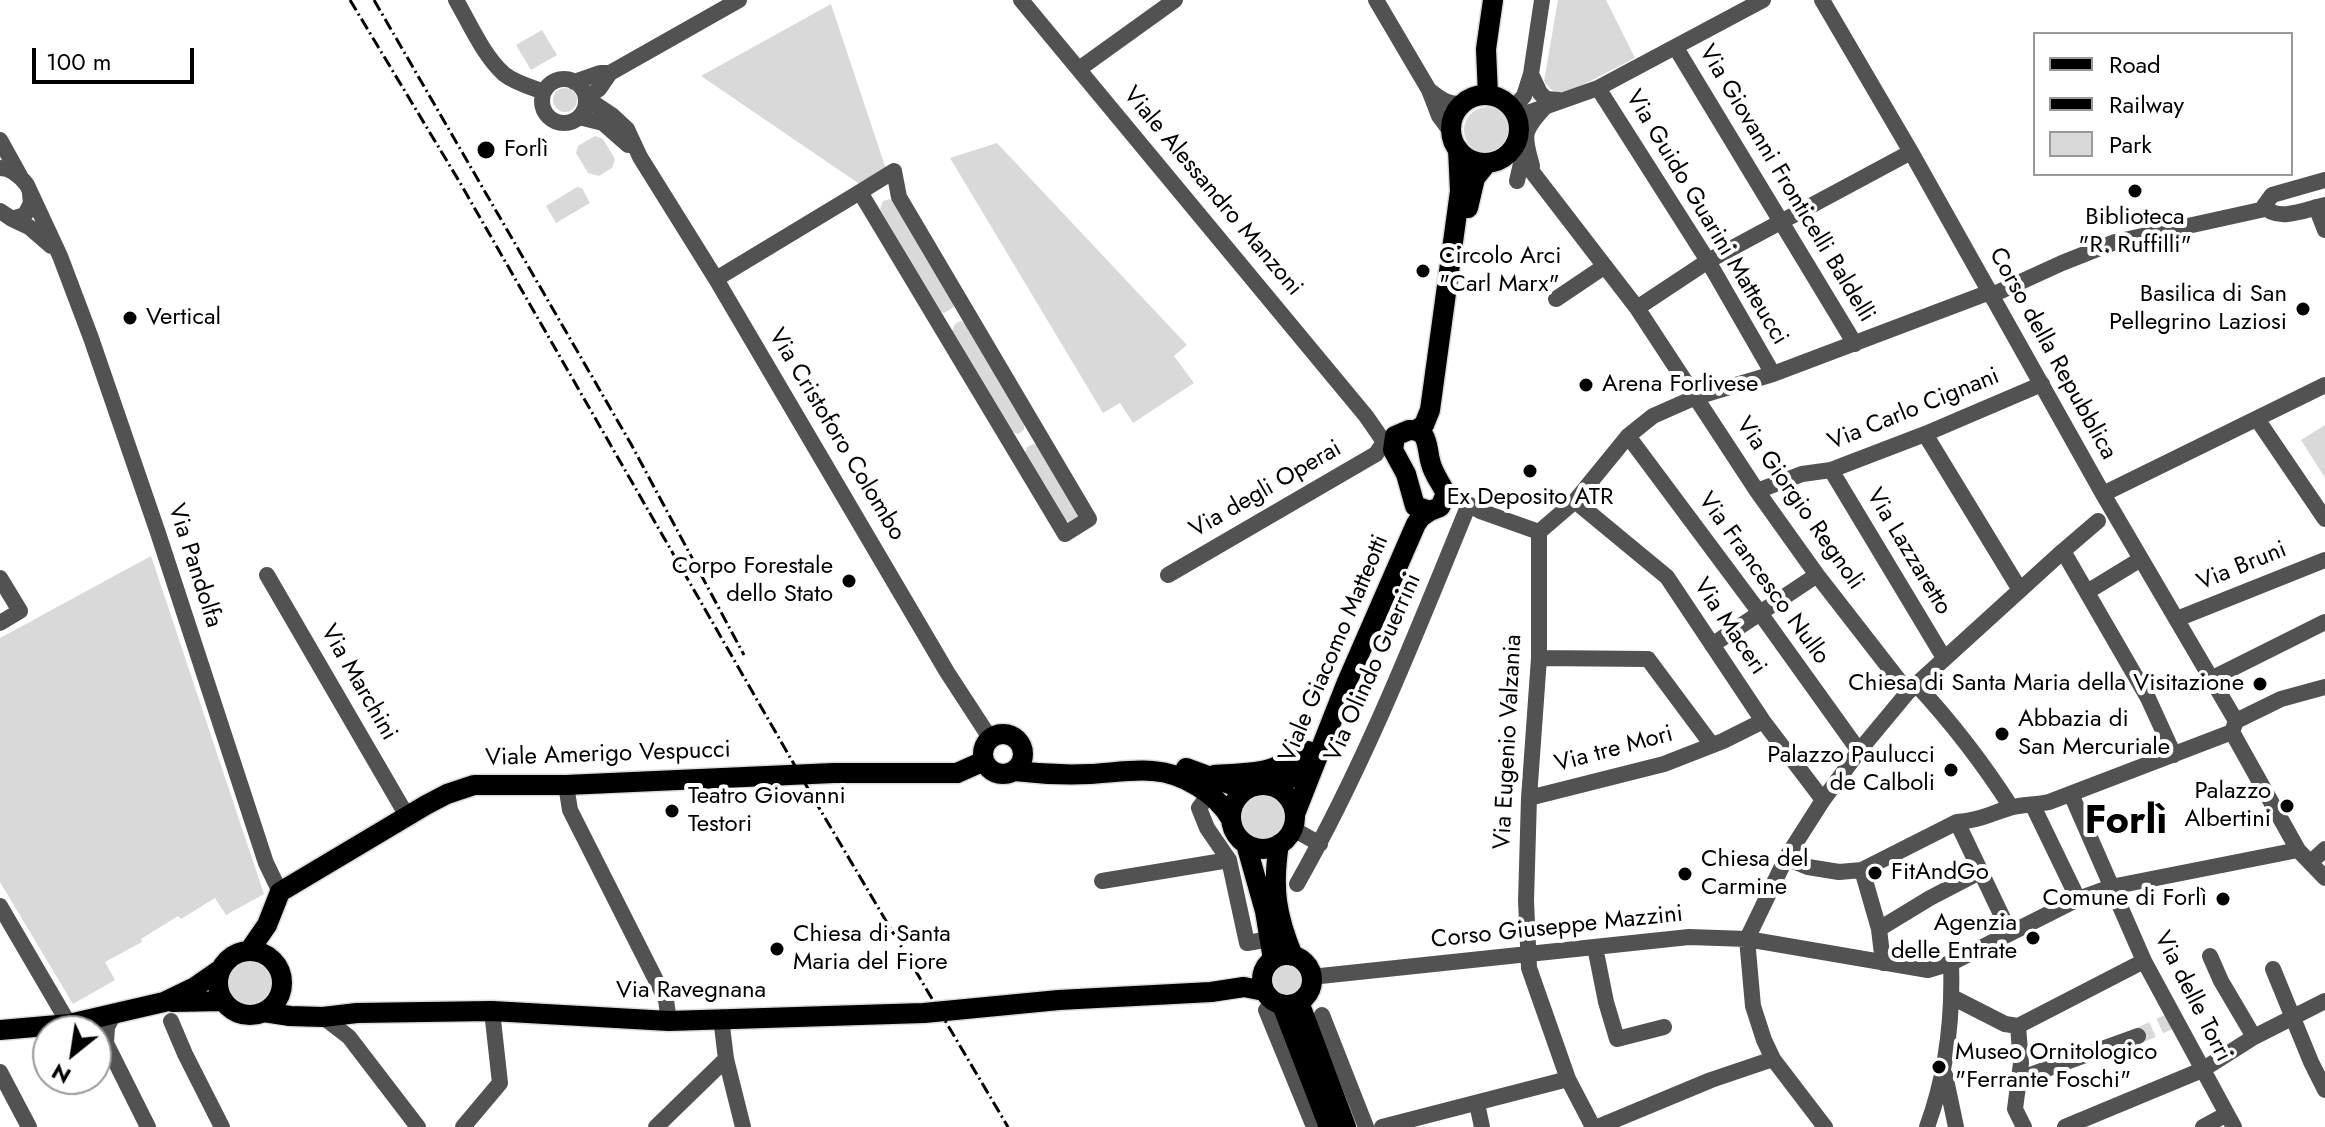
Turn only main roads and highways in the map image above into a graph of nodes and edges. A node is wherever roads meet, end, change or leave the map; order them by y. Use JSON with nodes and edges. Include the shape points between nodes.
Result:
{"nodes":[{"id":1,"x":1493,"y":0,"type":"edge"},
{"id":2,"x":1486,"y":49,"type":"junction"},
{"id":3,"x":1488,"y":95,"type":"junction"},
{"id":4,"x":1465,"y":102,"type":"junction"},
{"id":5,"x":1454,"y":141,"type":"junction"},
{"id":6,"x":1487,"y":163,"type":"junction"},
{"id":7,"x":1422,"y":435,"type":"junction"},
{"id":8,"x":1432,"y":503,"type":"junction"},
{"id":9,"x":1308,"y":751,"type":"junction"},
{"id":10,"x":984,"y":761,"type":"junction"},
{"id":11,"x":1019,"y":763,"type":"junction"},
{"id":12,"x":1208,"y":784,"type":"junction"},
{"id":13,"x":1254,"y":788,"type":"junction"},
{"id":14,"x":1231,"y":819,"type":"junction"},
{"id":15,"x":1289,"y":829,"type":"junction"},
{"id":16,"x":1246,"y":844,"type":"junction"},
{"id":17,"x":249,"y":951,"type":"junction"},
{"id":18,"x":1279,"y":952,"type":"junction"},
{"id":19,"x":221,"y":969,"type":"junction"},
{"id":20,"x":281,"y":992,"type":"junction"},
{"id":21,"x":224,"y":1001,"type":"junction"},
{"id":22,"x":1278,"y":1002,"type":"junction"},
{"id":23,"x":167,"y":1011,"type":"junction"},
{"id":24,"x":264,"y":1012,"type":"junction"},
{"id":25,"x":357,"y":1013,"type":"junction"},
{"id":26,"x":0,"y":1030,"type":"edge"},
{"id":27,"x":1329,"y":1127,"type":"edge"},
{"id":28,"x":1346,"y":1127,"type":"edge"}],
"edges":[{"from":1,"to":2,"type":"main road"},
{"from":2,"to":3,"type":"main road"},
{"from":2,"to":4,"type":"main road"},
{"from":3,"to":4,"type":"main road"},
{"from":3,"to":6,"type":"main road","via":[[1514,113],[1518,153]]},
{"from":4,"to":5,"type":"main road","via":[[1453,117]]},
{"from":5,"to":6,"type":"main road","via":[[1469,159]]},
{"from":5,"to":7,"type":"main road","via":[[1460,191],[1430,410]]},
{"from":6,"to":7,"type":"main road","via":[[1470,193],[1438,411]]},
{"from":7,"to":8,"type":"main road","via":[[1431,463]]},
{"from":7,"to":8,"type":"main road","via":[[1401,432],[1391,443],[1406,474]]},
{"from":8,"to":9,"type":"main road","name":"Viale Giacomo Matteotti","via":[[1389,571]]},
{"from":8,"to":15,"type":"main road","name":"Viale Giacomo Matteotti","via":[[1416,524]]},
{"from":9,"to":12,"type":"main road","via":[[1272,768]]},
{"from":9,"to":13,"type":"main road","name":"Viale Giacomo Matteotti","via":[[1294,777],[1282,785]]},
{"from":10,"to":11,"type":"main road","via":[[995,773],[1005,774]]},
{"from":10,"to":11,"type":"main road","via":[[983,748],[1002,733],[1020,742]]},
{"from":10,"to":17,"type":"main road","name":"Viale Amerigo Vespucci","via":[[957,773],[474,785],[407,816],[280,892]]},
{"from":11,"to":12,"type":"main road","via":[[1159,763],[1189,768]]},
{"from":12,"to":13,"type":"main road"},
{"from":12,"to":14,"type":"main road"},
{"from":13,"to":14,"type":"main road","via":[[1233,805]]},
{"from":13,"to":15,"type":"main road","via":[[1270,786],[1284,793],[1293,806]]},
{"from":14,"to":16,"type":"main road"},
{"from":15,"to":16,"type":"main road","via":[[1259,848]]},
{"from":15,"to":18,"type":"main road","name":"Viale Giacomo Matteotti","via":[[1274,874],[1284,934]]},
{"from":16,"to":18,"type":"main road"},
{"from":17,"to":19,"type":"main road","via":[[232,957]]},
{"from":17,"to":20,"type":"main road","via":[[274,962]]},
{"from":18,"to":22,"type":"main road","via":[[1262,977]]},
{"from":18,"to":22,"type":"main road","via":[[1306,964],[1311,977],[1309,992]]},
{"from":19,"to":21,"type":"main road","via":[[218,985]]},
{"from":19,"to":23,"type":"main road"},
{"from":20,"to":24,"type":"main road"},
{"from":20,"to":25,"type":"main road","name":"Via Ravegnana","via":[[296,1002]]},
{"from":21,"to":23,"type":"main road"},
{"from":21,"to":24,"type":"main road","via":[[242,1014]]},
{"from":22,"to":25,"type":"main road","name":"Via Ravegnana","via":[[1244,987],[924,1013],[669,1021],[492,1011]]},
{"from":22,"to":27,"type":"main road","via":[[1302,1078]]},
{"from":22,"to":28,"type":"main road"},
{"from":23,"to":26,"type":"main road"},
{"from":24,"to":25,"type":"main road","name":"Via Ravegnana","via":[[323,1017]]}]}
